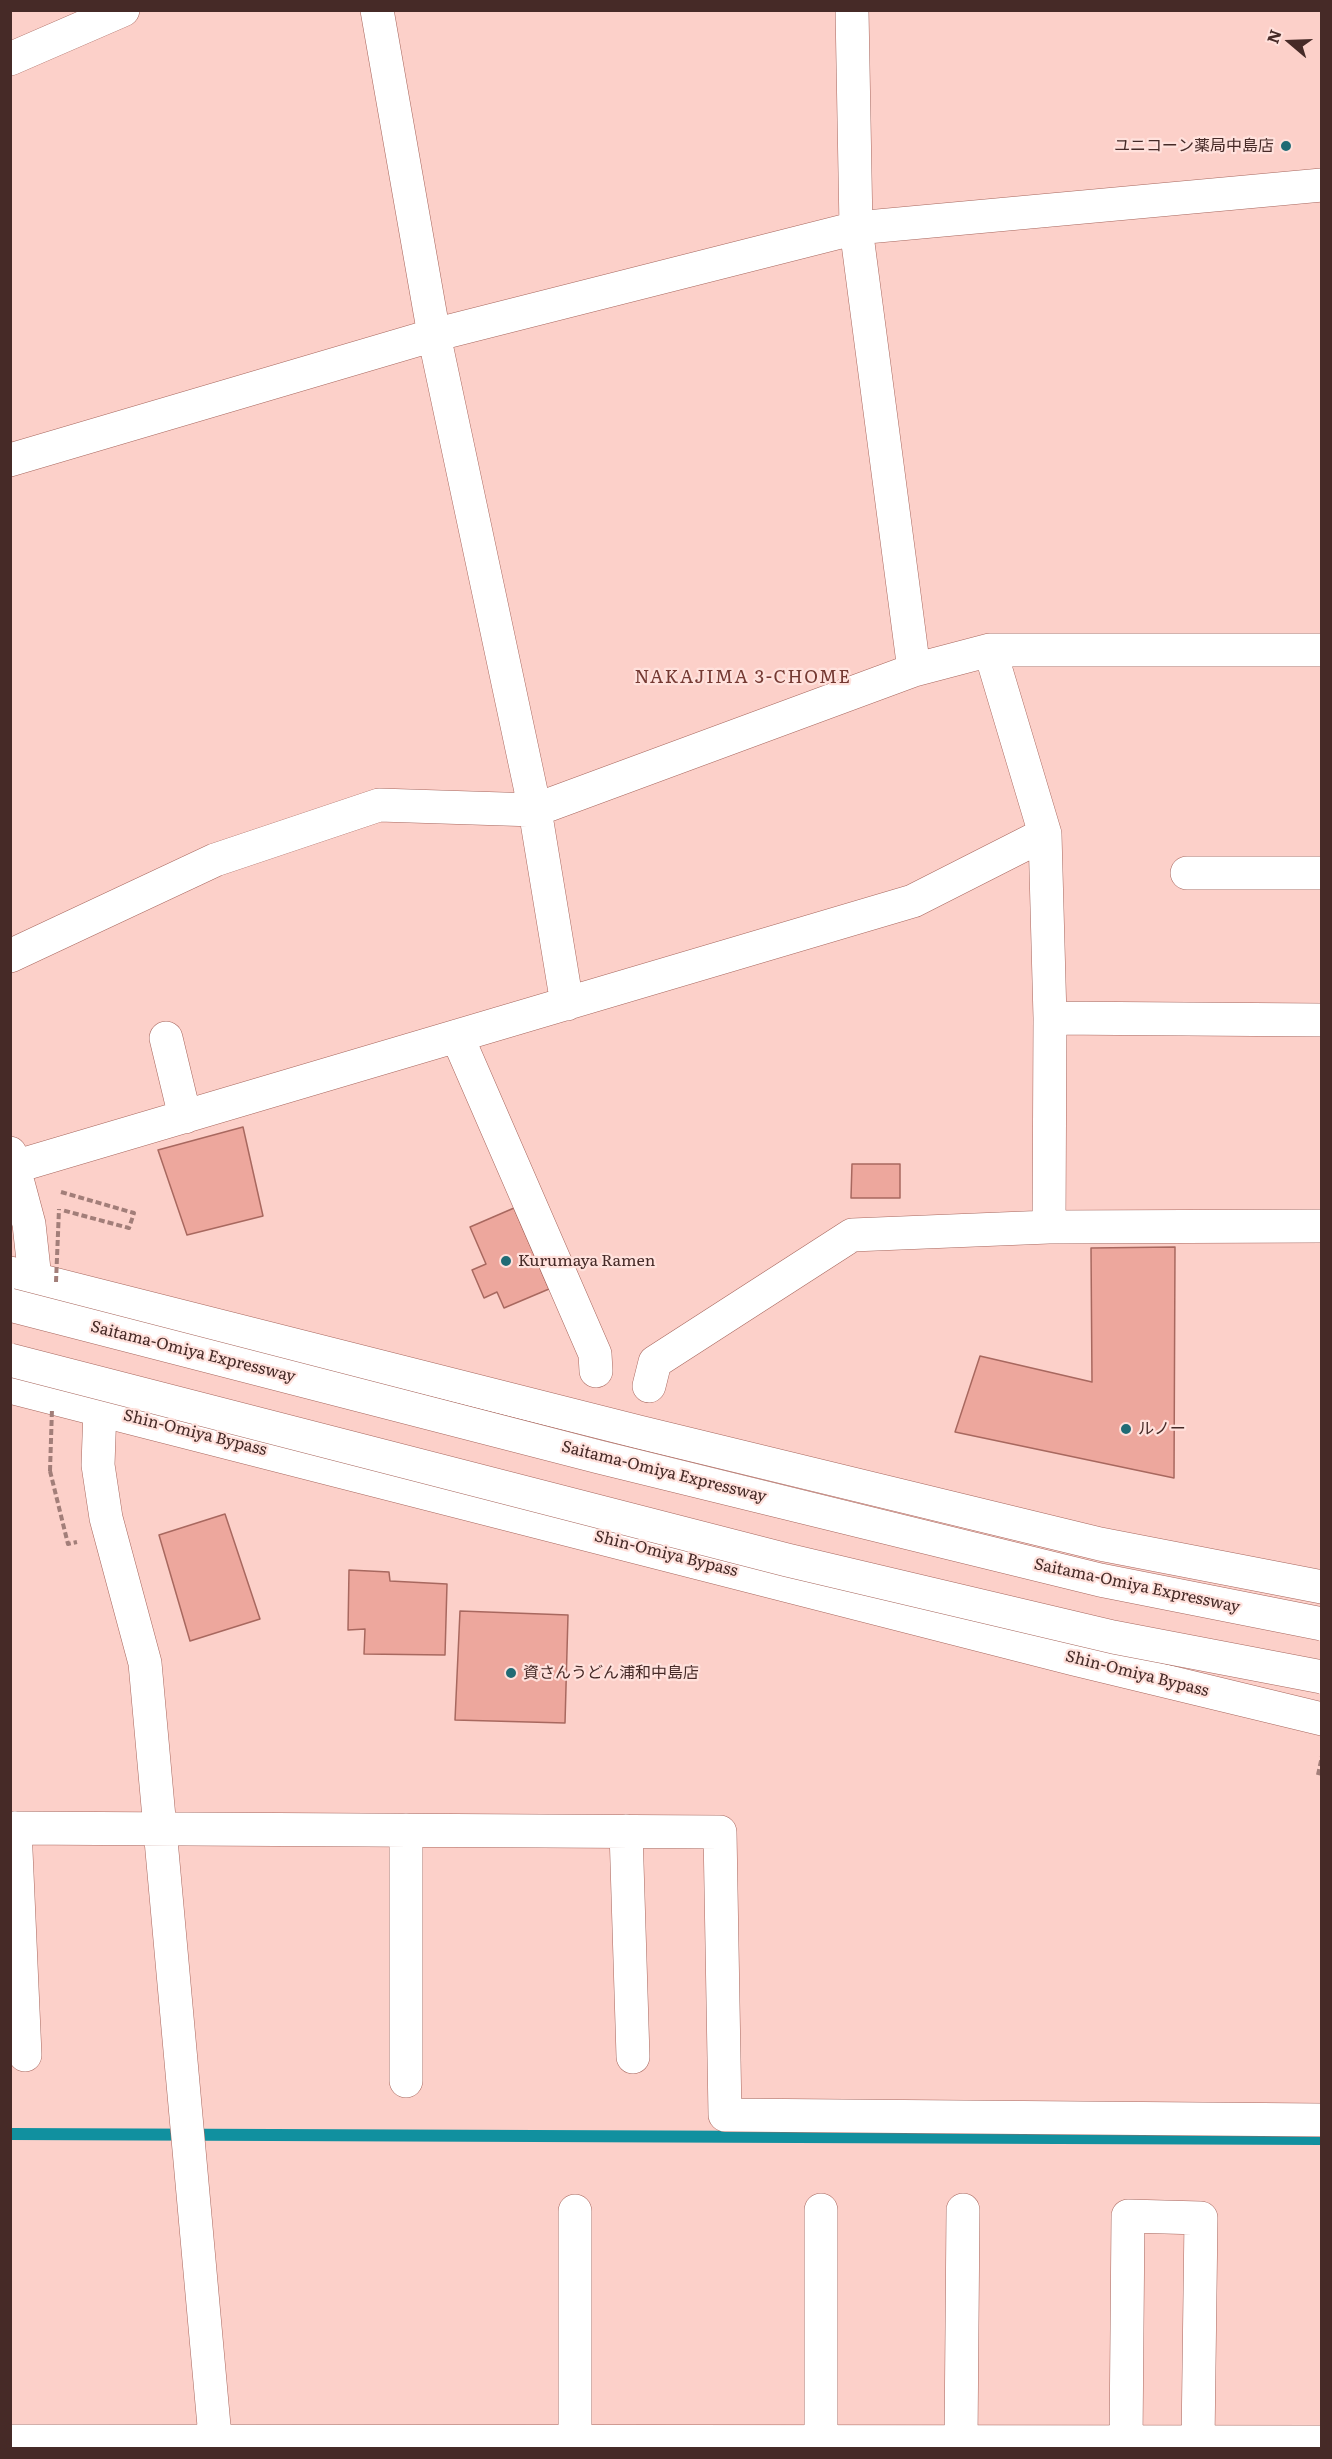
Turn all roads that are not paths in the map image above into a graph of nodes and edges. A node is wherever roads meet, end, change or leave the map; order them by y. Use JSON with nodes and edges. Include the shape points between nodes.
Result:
{"nodes":[{"id":1,"x":123,"y":10,"type":"edge"},
{"id":2,"x":377,"y":10,"type":"edge"},
{"id":3,"x":852,"y":10,"type":"edge"},
{"id":4,"x":10,"y":59,"type":"edge"},
{"id":5,"x":1322,"y":185,"type":"edge"},
{"id":6,"x":856,"y":228,"type":"junction"},
{"id":7,"x":434,"y":335,"type":"junction"},
{"id":8,"x":10,"y":460,"type":"edge"},
{"id":9,"x":990,"y":650,"type":"junction"},
{"id":10,"x":1322,"y":650,"type":"edge"},
{"id":11,"x":914,"y":670,"type":"junction"},
{"id":12,"x":535,"y":810,"type":"junction"},
{"id":13,"x":1045,"y":834,"type":"junction"},
{"id":14,"x":1187,"y":873,"type":"dead end"},
{"id":15,"x":1322,"y":873,"type":"edge"},
{"id":16,"x":10,"y":956,"type":"edge"},
{"id":17,"x":567,"y":1004,"type":"junction"},
{"id":18,"x":1050,"y":1018,"type":"junction"},
{"id":19,"x":1322,"y":1020,"type":"edge"},
{"id":20,"x":457,"y":1036,"type":"junction"},
{"id":21,"x":166,"y":1038,"type":"dead end"},
{"id":22,"x":185,"y":1117,"type":"junction"},
{"id":23,"x":12,"y":1160,"type":"edge"},
{"id":24,"x":1322,"y":1226,"type":"edge"},
{"id":25,"x":1049,"y":1227,"type":"junction"},
{"id":26,"x":23,"y":1276,"type":"edge"},
{"id":27,"x":10,"y":1305,"type":"edge"},
{"id":28,"x":10,"y":1360,"type":"edge"},
{"id":29,"x":596,"y":1371,"type":"dead end"},
{"id":30,"x":649,"y":1386,"type":"dead end"},
{"id":31,"x":10,"y":1387,"type":"edge"},
{"id":32,"x":100,"y":1408,"type":"junction"},
{"id":33,"x":1322,"y":1587,"type":"edge"},
{"id":34,"x":1322,"y":1624,"type":"edge"},
{"id":35,"x":1322,"y":1677,"type":"edge"},
{"id":36,"x":1322,"y":1719,"type":"edge"},
{"id":37,"x":13,"y":1828,"type":"edge"},
{"id":38,"x":161,"y":1828,"type":"junction"},
{"id":39,"x":406,"y":1830,"type":"junction"},
{"id":40,"x":626,"y":1831,"type":"junction"},
{"id":41,"x":25,"y":2055,"type":"dead end"},
{"id":42,"x":633,"y":2057,"type":"dead end"},
{"id":43,"x":406,"y":2081,"type":"dead end"},
{"id":44,"x":1322,"y":2120,"type":"edge"},
{"id":45,"x":821,"y":2210,"type":"dead end"},
{"id":46,"x":963,"y":2210,"type":"dead end"},
{"id":47,"x":575,"y":2211,"type":"dead end"},
{"id":48,"x":10,"y":2441,"type":"edge"},
{"id":49,"x":575,"y":2441,"type":"junction"},
{"id":50,"x":821,"y":2441,"type":"junction"},
{"id":51,"x":962,"y":2442,"type":"junction"},
{"id":52,"x":1126,"y":2442,"type":"junction"},
{"id":53,"x":1198,"y":2442,"type":"junction"},
{"id":54,"x":1322,"y":2442,"type":"edge"},
{"id":55,"x":216,"y":2445,"type":"edge"}],
"edges":[{"from":1,"to":4,"type":"main road"},
{"from":2,"to":7,"type":"main road"},
{"from":3,"to":6,"type":"main road"},
{"from":5,"to":6,"type":"main road"},
{"from":6,"to":7,"type":"main road"},
{"from":6,"to":11,"type":"main road"},
{"from":7,"to":8,"type":"main road"},
{"from":7,"to":12,"type":"main road"},
{"from":9,"to":10,"type":"main road"},
{"from":9,"to":11,"type":"main road"},
{"from":9,"to":13,"type":"main road"},
{"from":11,"to":12,"type":"main road"},
{"from":12,"to":16,"type":"main road","via":[[378,805],[215,860]]},
{"from":12,"to":17,"type":"main road"},
{"from":13,"to":17,"type":"main road","via":[[913,901]]},
{"from":13,"to":18,"type":"main road"},
{"from":14,"to":15,"type":"main road"},
{"from":17,"to":20,"type":"main road"},
{"from":18,"to":19,"type":"main road"},
{"from":18,"to":25,"type":"main road"},
{"from":20,"to":22,"type":"main road"},
{"from":20,"to":29,"type":"main road","via":[[595,1354]]},
{"from":21,"to":22,"type":"main road"},
{"from":22,"to":23,"type":"main road"},
{"from":23,"to":26,"type":"main road","via":[[29,1224]]},
{"from":24,"to":25,"type":"main road"},
{"from":25,"to":30,"type":"main road","via":[[852,1235],[655,1362]]},
{"from":26,"to":33,"type":"main road","via":[[1100,1544]]},
{"from":27,"to":34,"type":"main road","name":"Saitama-Omiya Expressway","bridge":true,"via":[[1078,1574]]},
{"from":28,"to":35,"type":"main road","bridge":true,"via":[[787,1560],[1113,1637]]},
{"from":31,"to":32,"type":"main road","name":"Shin-Omiya Bypass"},
{"from":32,"to":36,"type":"main road","name":"Shin-Omiya Bypass","via":[[1074,1659]]},
{"from":32,"to":38,"type":"main road","via":[[98,1465],[106,1518],[145,1663]]},
{"from":37,"to":38,"type":"main road"},
{"from":37,"to":41,"type":"main road"},
{"from":38,"to":39,"type":"main road"},
{"from":38,"to":55,"type":"main road"},
{"from":39,"to":40,"type":"main road"},
{"from":39,"to":43,"type":"main road"},
{"from":40,"to":42,"type":"main road"},
{"from":40,"to":44,"type":"main road","via":[[720,1832],[725,2115]]},
{"from":45,"to":50,"type":"main road"},
{"from":46,"to":51,"type":"main road"},
{"from":47,"to":49,"type":"main road"},
{"from":48,"to":55,"type":"main road"},
{"from":49,"to":50,"type":"main road"},
{"from":49,"to":55,"type":"main road"},
{"from":50,"to":51,"type":"main road"},
{"from":51,"to":52,"type":"main road"},
{"from":52,"to":53,"type":"main road"},
{"from":52,"to":53,"type":"main road","via":[[1128,2216],[1202,2218]]},
{"from":53,"to":54,"type":"main road"}]}
